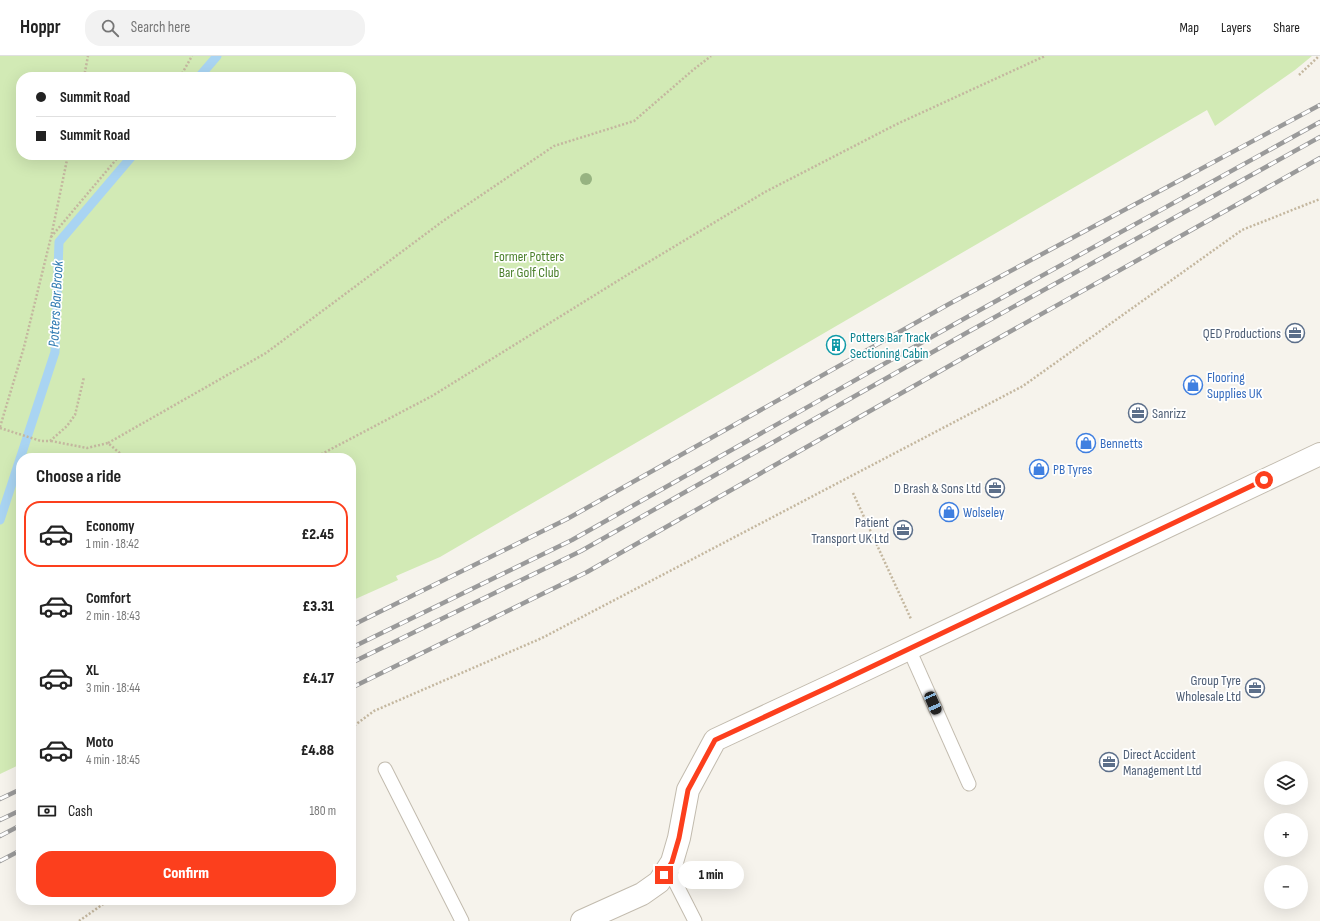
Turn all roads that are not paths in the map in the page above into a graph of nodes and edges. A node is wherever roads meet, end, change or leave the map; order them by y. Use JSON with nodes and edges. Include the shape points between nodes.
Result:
{"nodes":[{"id":1,"x":1320,"y":455,"type":"edge"},
{"id":2,"x":916,"y":646,"type":"junction"},
{"id":3,"x":385,"y":769,"type":"dead end"},
{"id":4,"x":969,"y":784,"type":"dead end"},
{"id":5,"x":668,"y":868,"type":"junction"},
{"id":6,"x":462,"y":921,"type":"edge"},
{"id":7,"x":582,"y":921,"type":"edge"},
{"id":8,"x":695,"y":921,"type":"edge"}],
"edges":[{"from":1,"to":2,"type":"street"},
{"from":2,"to":4,"type":"lane"},
{"from":2,"to":5,"type":"street","via":[[715,740],[688,790],[679,838]]},
{"from":3,"to":6,"type":"lane"},
{"from":5,"to":7,"type":"street","via":[[660,882],[642,894]]},
{"from":5,"to":8,"type":"lane"}]}
